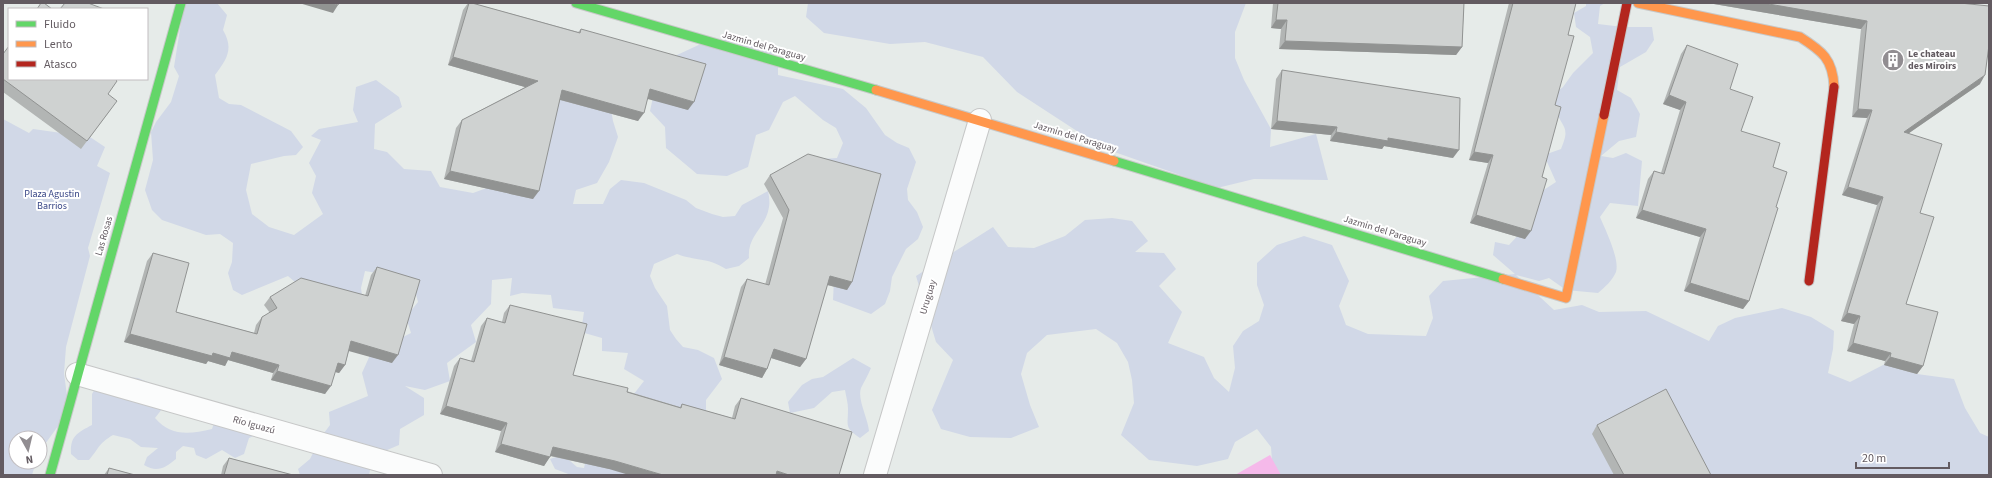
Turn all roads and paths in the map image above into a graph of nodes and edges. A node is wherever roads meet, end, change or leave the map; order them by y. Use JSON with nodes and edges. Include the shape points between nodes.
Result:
{"nodes":[{"id":1,"x":181,"y":3,"type":"edge"},
{"id":2,"x":576,"y":3,"type":"edge"},
{"id":3,"x":1627,"y":3,"type":"edge"},
{"id":4,"x":1638,"y":3,"type":"edge"},
{"id":5,"x":980,"y":120,"type":"junction"},
{"id":6,"x":1809,"y":281,"type":"dead end"},
{"id":7,"x":77,"y":374,"type":"junction"},
{"id":8,"x":50,"y":475,"type":"edge"},
{"id":9,"x":431,"y":475,"type":"edge"},
{"id":10,"x":875,"y":475,"type":"edge"}],
"edges":[{"from":1,"to":7,"type":"street","name":"Las Rosas"},
{"from":2,"to":5,"type":"street","name":"Jazmin del Paraguay"},
{"from":3,"to":5,"type":"street","name":"Jazmin del Paraguay","via":[[1566,298]]},
{"from":4,"to":6,"type":"street","via":[[1800,37],[1819,48],[1830,60],[1834,86]]},
{"from":5,"to":10,"type":"street","name":"Uruguay"},
{"from":7,"to":8,"type":"street","name":"Las Rosas"},
{"from":7,"to":9,"type":"street","name":"Río Iguazú"}]}
